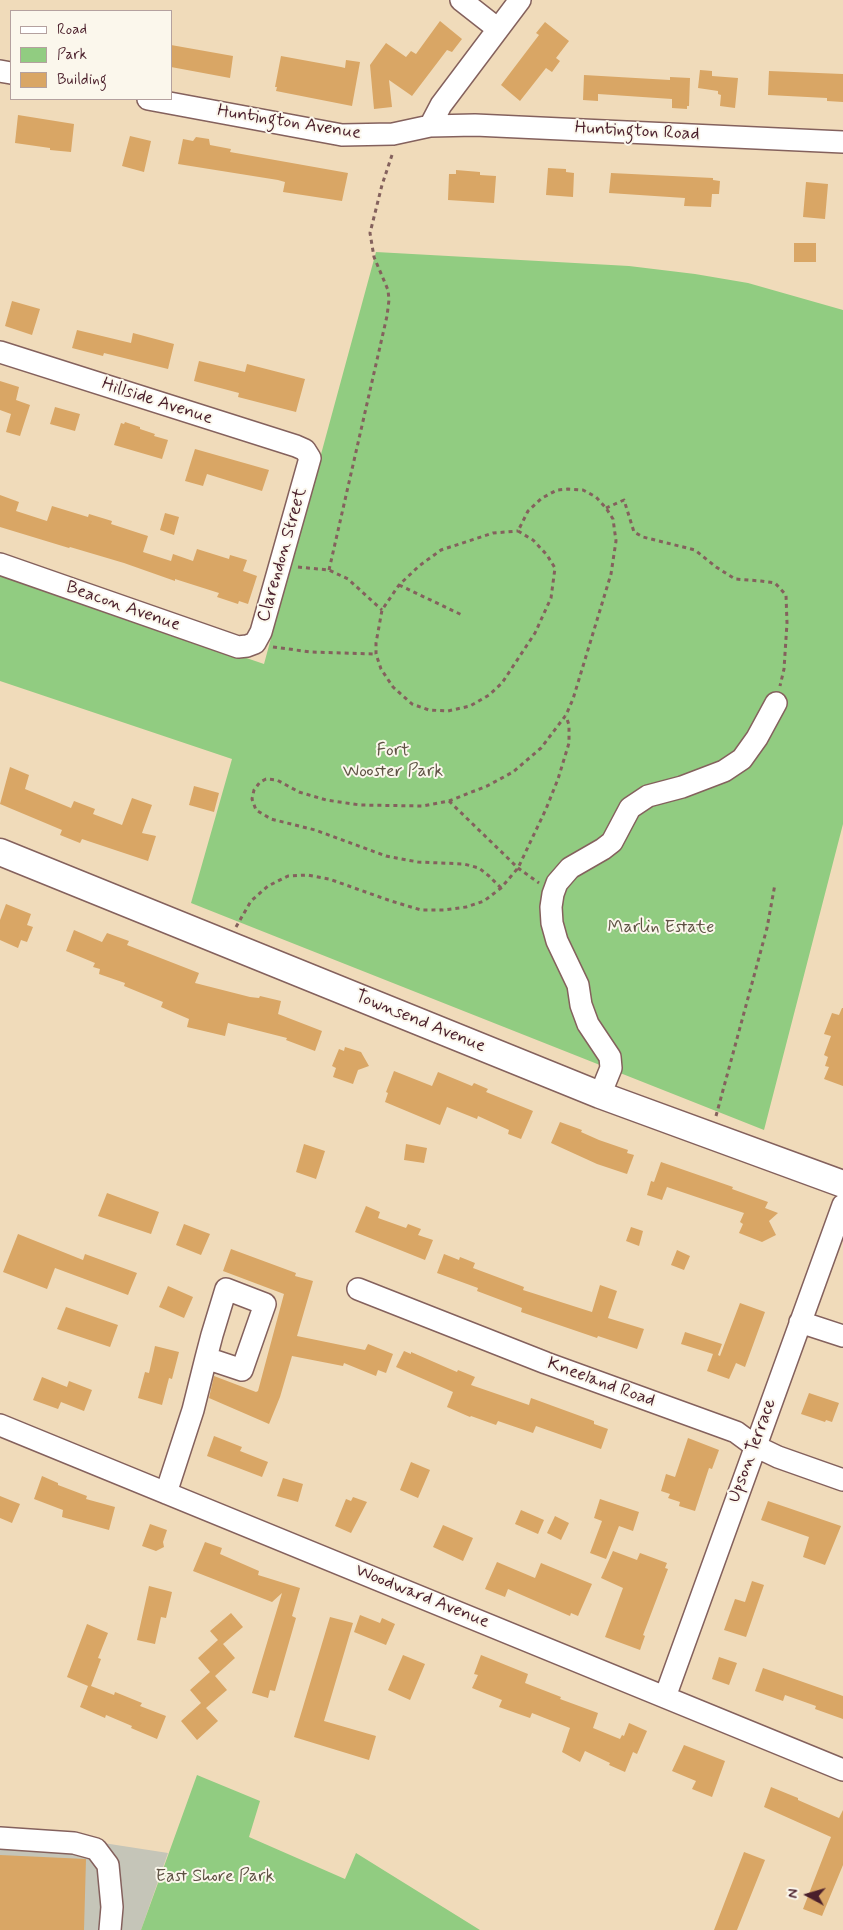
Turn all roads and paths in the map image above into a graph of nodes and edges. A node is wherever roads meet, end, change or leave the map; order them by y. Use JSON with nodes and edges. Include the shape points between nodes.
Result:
{"nodes":[{"id":1,"x":461,"y":0,"type":"edge"},
{"id":2,"x":520,"y":0,"type":"edge"},
{"id":3,"x":498,"y":29,"type":"junction"},
{"id":4,"x":153,"y":100,"type":"edge"},
{"id":5,"x":430,"y":126,"type":"junction"},
{"id":6,"x":393,"y":134,"type":"junction"},
{"id":7,"x":843,"y":142,"type":"edge"},
{"id":8,"x":0,"y":352,"type":"edge"},
{"id":9,"x":310,"y":458,"type":"joint"},
{"id":10,"x":606,"y":508,"type":"junction"},
{"id":11,"x":518,"y":531,"type":"junction"},
{"id":12,"x":0,"y":564,"type":"edge"},
{"id":13,"x":280,"y":564,"type":"junction"},
{"id":14,"x":329,"y":570,"type":"junction"},
{"id":15,"x":399,"y":585,"type":"junction"},
{"id":16,"x":382,"y":610,"type":"junction"},
{"id":17,"x":462,"y":615,"type":"dead end"},
{"id":18,"x":251,"y":644,"type":"junction"},
{"id":19,"x":376,"y":654,"type":"junction"},
{"id":20,"x":776,"y":703,"type":"joint"},
{"id":21,"x":566,"y":715,"type":"junction"},
{"id":22,"x":449,"y":802,"type":"junction"},
{"id":23,"x":0,"y":852,"type":"edge"},
{"id":24,"x":518,"y":868,"type":"junction"},
{"id":25,"x":775,"y":884,"type":"dead end"},
{"id":26,"x":501,"y":888,"type":"junction"},
{"id":27,"x":553,"y":894,"type":"junction"},
{"id":28,"x":228,"y":945,"type":"junction"},
{"id":29,"x":600,"y":1095,"type":"junction"},
{"id":30,"x":710,"y":1136,"type":"junction"},
{"id":31,"x":843,"y":1184,"type":"edge"},
{"id":32,"x":843,"y":1205,"type":"edge"},
{"id":33,"x":358,"y":1289,"type":"dead end"},
{"id":34,"x":800,"y":1322,"type":"junction"},
{"id":35,"x":843,"y":1336,"type":"edge"},
{"id":36,"x":206,"y":1358,"type":"dead end"},
{"id":37,"x":0,"y":1425,"type":"edge"},
{"id":38,"x":755,"y":1446,"type":"junction"},
{"id":39,"x":843,"y":1480,"type":"edge"},
{"id":40,"x":166,"y":1493,"type":"junction"},
{"id":41,"x":665,"y":1697,"type":"junction"},
{"id":42,"x":843,"y":1770,"type":"edge"},
{"id":43,"x":0,"y":1838,"type":"edge"},
{"id":44,"x":110,"y":1930,"type":"edge"}],
"edges":[{"from":1,"to":3,"type":"street"},
{"from":2,"to":3,"type":"street"},
{"from":3,"to":5,"type":"street","via":[[441,105]]},
{"from":4,"to":6,"type":"street","name":"Huntington Avenue","via":[[342,135]]},
{"from":5,"to":6,"type":"street","name":"Huntington Avenue"},
{"from":5,"to":7,"type":"street","name":"Huntington Road","via":[[475,125]]},
{"from":6,"to":14,"type":"path","via":[[394,148],[370,232],[374,257],[388,290],[387,316]]},
{"from":8,"to":9,"type":"street","name":"Hillside Avenue","via":[[296,446],[305,450]]},
{"from":9,"to":13,"type":"street","name":"Clarendon Street"},
{"from":10,"to":11,"type":"path","via":[[583,490],[557,490],[528,511]]},
{"from":10,"to":20,"type":"path","via":[[624,500],[634,532],[695,550],[735,579],[775,583],[786,595],[784,669]]},
{"from":10,"to":21,"type":"path","via":[[613,519],[616,541],[611,574]]},
{"from":11,"to":15,"type":"path","via":[[493,533],[441,550]]},
{"from":11,"to":19,"type":"path","via":[[533,540],[547,555],[555,568],[555,578],[551,598],[535,634],[496,689],[470,706],[448,711],[429,710],[412,704],[393,687]]},
{"from":12,"to":18,"type":"street","name":"Beacon Avenue","via":[[238,647]]},
{"from":13,"to":14,"type":"path"},
{"from":13,"to":18,"type":"street","name":"Clarendon Street","via":[[261,632]]},
{"from":14,"to":16,"type":"path","via":[[348,579]]},
{"from":15,"to":16,"type":"path"},
{"from":15,"to":17,"type":"path"},
{"from":16,"to":19,"type":"path"},
{"from":18,"to":19,"type":"path","via":[[310,652]]},
{"from":20,"to":27,"type":"street","via":[[758,738],[742,759],[724,771],[648,796],[630,808],[612,842],[570,868],[557,883]]},
{"from":21,"to":22,"type":"path","via":[[541,748],[513,772]]},
{"from":21,"to":24,"type":"path","via":[[569,743],[558,779]]},
{"from":22,"to":24,"type":"path"},
{"from":22,"to":26,"type":"path","via":[[423,806],[360,805],[326,800],[299,792],[277,780],[266,779],[254,790],[252,799],[256,810],[270,819],[315,830],[386,856],[479,868]]},
{"from":23,"to":28,"type":"main road","name":"Townsend Avenue"},
{"from":24,"to":26,"type":"path"},
{"from":24,"to":27,"type":"path"},
{"from":25,"to":30,"type":"path","via":[[764,937]]},
{"from":26,"to":28,"type":"path","via":[[484,901],[466,907],[421,910],[329,879],[288,876],[268,886],[251,901]]},
{"from":27,"to":29,"type":"street","via":[[552,922],[557,941],[578,985],[588,1024],[610,1057],[611,1068]]},
{"from":28,"to":29,"type":"main road","name":"Townsend Avenue"},
{"from":29,"to":30,"type":"main road","name":"Townsend Avenue"},
{"from":30,"to":31,"type":"main road","name":"Townsend Avenue"},
{"from":32,"to":34,"type":"street","name":"Upson Terrace"},
{"from":33,"to":38,"type":"street","name":"Kneeland Road","via":[[546,1363],[736,1432]]},
{"from":34,"to":35,"type":"street"},
{"from":34,"to":38,"type":"street","name":"Upson Terrace"},
{"from":36,"to":40,"type":"street"},
{"from":37,"to":40,"type":"street","name":"Woodward Avenue"},
{"from":38,"to":39,"type":"street","name":"Kneeland Road"},
{"from":38,"to":41,"type":"street","name":"Upson Terrace"},
{"from":40,"to":41,"type":"street","name":"Woodward Avenue"},
{"from":41,"to":42,"type":"street","name":"Woodward Avenue"},
{"from":43,"to":44,"type":"street","via":[[74,1843],[96,1849],[108,1865],[112,1907]]}]}
